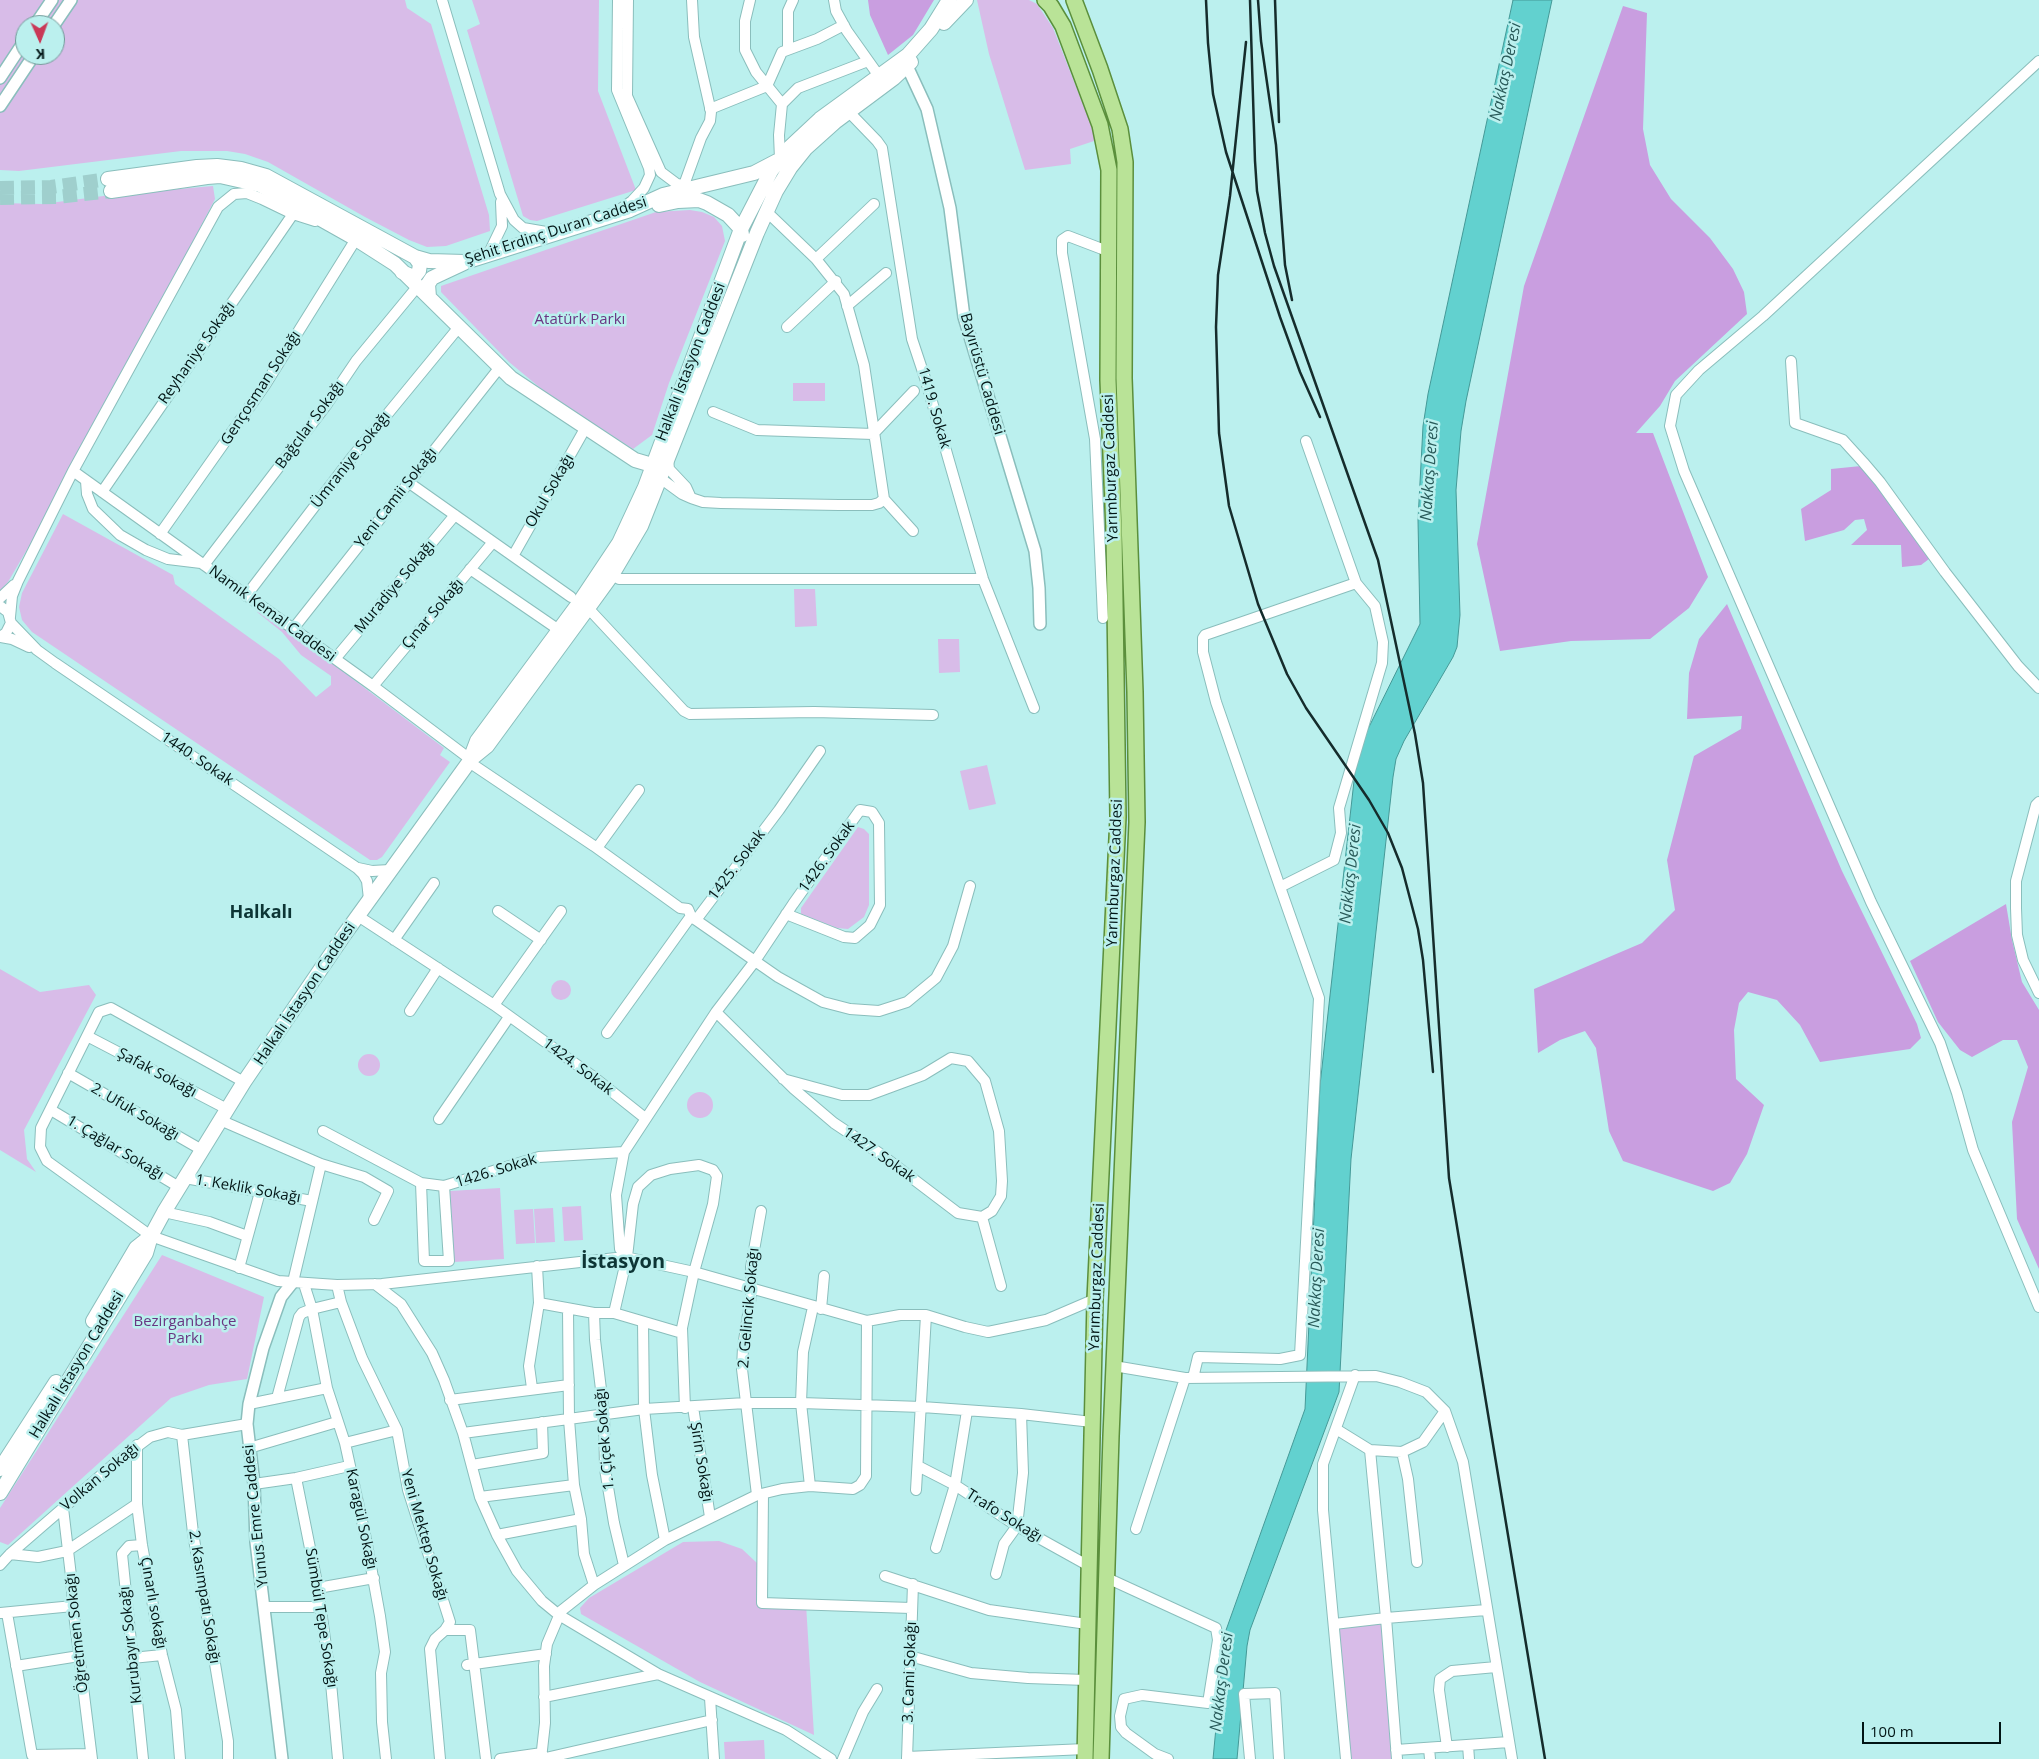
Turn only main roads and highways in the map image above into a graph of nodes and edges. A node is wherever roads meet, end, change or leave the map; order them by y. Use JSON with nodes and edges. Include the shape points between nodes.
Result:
{"nodes":[{"id":1,"x":949,"y":0,"type":"edge"},
{"id":2,"x":966,"y":0,"type":"edge"},
{"id":3,"x":1045,"y":0,"type":"edge"},
{"id":4,"x":1074,"y":0,"type":"edge"},
{"id":5,"x":780,"y":159,"type":"junction"},
{"id":6,"x":630,"y":210,"type":"junction"},
{"id":7,"x":741,"y":229,"type":"junction"},
{"id":8,"x":1110,"y":252,"type":"junction"},
{"id":9,"x":1126,"y":252,"type":"junction"},
{"id":10,"x":415,"y":257,"type":"junction"},
{"id":11,"x":465,"y":262,"type":"junction"},
{"id":12,"x":402,"y":272,"type":"junction"},
{"id":13,"x":429,"y":297,"type":"junction"},
{"id":14,"x":708,"y":357,"type":"junction"},
{"id":15,"x":668,"y":456,"type":"junction"},
{"id":16,"x":652,"y":465,"type":"junction"},
{"id":17,"x":579,"y":603,"type":"junction"},
{"id":18,"x":469,"y":761,"type":"junction"},
{"id":19,"x":151,"y":1236,"type":"junction"},
{"id":20,"x":1092,"y":1422,"type":"junction"},
{"id":21,"x":1112,"y":1424,"type":"junction"},
{"id":22,"x":6,"y":1454,"type":"edge"},
{"id":23,"x":0,"y":1469,"type":"edge"},
{"id":24,"x":0,"y":1493,"type":"edge"},
{"id":25,"x":1085,"y":1754,"type":"edge"},
{"id":26,"x":1101,"y":1759,"type":"edge"}],
"edges":[{"from":1,"to":5,"type":"main road","name":"Halkalı İstasyon Caddesi","via":[[931,29],[908,55],[820,118]]},
{"from":2,"to":14,"type":"main road","name":"Halkalı İstasyon Caddesi","via":[[907,66],[806,148],[781,184],[767,212]]},
{"from":3,"to":8,"type":"main road","name":"Yarımburgaz Caddesi","via":[[1063,26],[1100,125],[1109,170]]},
{"from":4,"to":9,"type":"main road","name":"Yarımburgaz Caddesi","via":[[1120,129],[1125,162]]},
{"from":5,"to":6,"type":"main road","name":"Şehit Erdinç Duran Caddesi","via":[[754,173],[690,186]]},
{"from":5,"to":7,"type":"main road","name":"Halkalı İstasyon Caddesi"},
{"from":6,"to":7,"type":"main road","via":[[699,200],[721,210]]},
{"from":6,"to":11,"type":"main road","name":"Şehit Erdinç Duran Caddesi"},
{"from":7,"to":14,"type":"main road","via":[[742,252],[710,339]]},
{"from":7,"to":16,"type":"main road","name":"Halkalı İstasyon Caddesi"},
{"from":8,"to":9,"type":"main road"},
{"from":8,"to":20,"type":"main road","name":"Yarımburgaz Caddesi","via":[[1108,380],[1118,817]]},
{"from":9,"to":21,"type":"main road","name":"Yarımburgaz Caddesi","via":[[1124,378],[1137,822]]},
{"from":10,"to":11,"type":"main road","name":"Şehit Erdinç Duran Caddesi","via":[[429,261]]},
{"from":10,"to":12,"type":"main road","via":[[420,264],[415,276]]},
{"from":10,"to":12,"type":"main road","name":"Şehit Erdinç Duran Caddesi","via":[[266,176],[241,169],[197,167],[109,185],[207,177],[260,185],[356,239]]},
{"from":11,"to":13,"type":"main road","via":[[432,278],[428,284]]},
{"from":12,"to":13,"type":"main road","name":"Şehit Erdinç Duran Caddesi"},
{"from":13,"to":16,"type":"main road","name":"Şehit Erdinç Duran Caddesi","via":[[519,384],[635,460]]},
{"from":14,"to":15,"type":"main road","name":"Halkalı İstasyon Caddesi"},
{"from":15,"to":16,"type":"main road"},
{"from":15,"to":17,"type":"main road","name":"Halkalı İstasyon Caddesi","via":[[641,526],[612,575]]},
{"from":16,"to":17,"type":"main road","name":"Halkalı İstasyon Caddesi","via":[[619,543]]},
{"from":17,"to":18,"type":"main road","name":"Halkalı İstasyon Caddesi","via":[[477,741]]},
{"from":17,"to":18,"type":"main road","name":"Halkalı İstasyon Caddesi","via":[[487,746]]},
{"from":18,"to":19,"type":"main road","name":"Halkalı İstasyon Caddesi","via":[[244,1082]]},
{"from":19,"to":22,"type":"main road","name":"Halkalı İstasyon Caddesi","via":[[136,1248],[67,1364]]},
{"from":19,"to":24,"type":"main road","name":"Halkalı İstasyon Caddesi","via":[[146,1252]]},
{"from":20,"to":21,"type":"main road"},
{"from":20,"to":25,"type":"main road","name":"Yarımburgaz Caddesi"},
{"from":21,"to":26,"type":"main road","name":"Yarımburgaz Caddesi"},
{"from":22,"to":23,"type":"main road","name":"Halkalı İstasyon Caddesi"}]}
